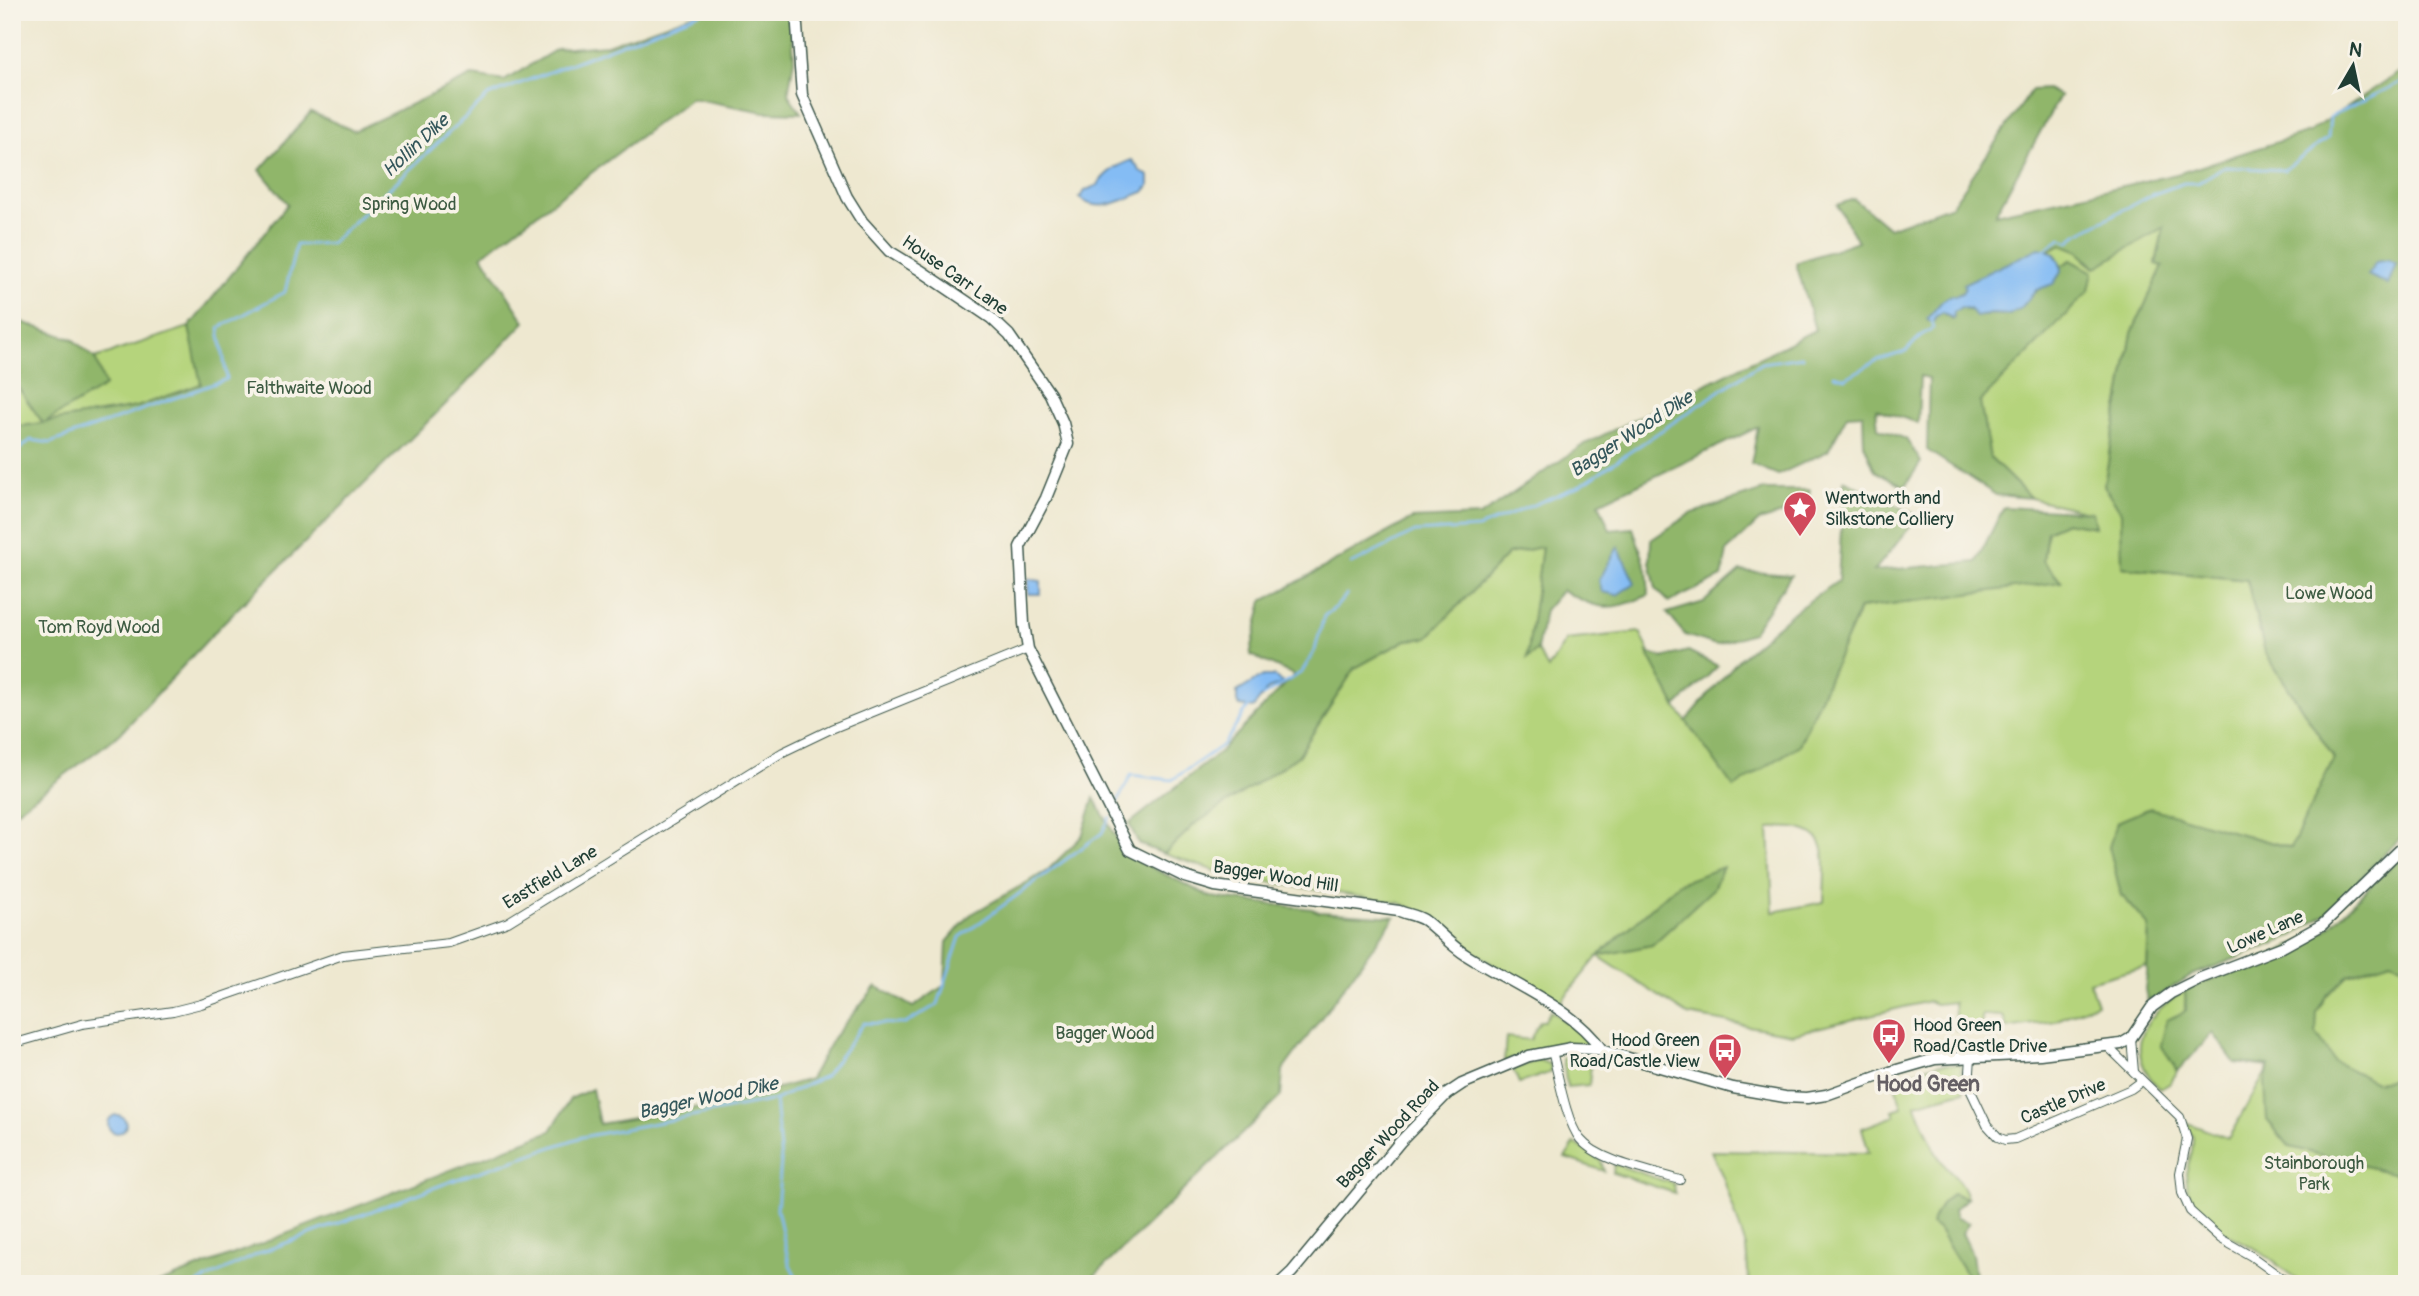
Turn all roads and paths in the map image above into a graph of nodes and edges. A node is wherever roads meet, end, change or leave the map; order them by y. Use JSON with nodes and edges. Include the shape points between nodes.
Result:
{"nodes":[{"id":1,"x":796,"y":12,"type":"edge"},
{"id":2,"x":1068,"y":444,"type":"joint"},
{"id":3,"x":1028,"y":649,"type":"junction"},
{"id":4,"x":2407,"y":844,"type":"edge"},
{"id":5,"x":2131,"y":1038,"type":"junction"},
{"id":6,"x":12,"y":1044,"type":"edge"},
{"id":7,"x":2108,"y":1047,"type":"junction"},
{"id":8,"x":1602,"y":1050,"type":"junction"},
{"id":9,"x":1552,"y":1051,"type":"junction"},
{"id":10,"x":1970,"y":1057,"type":"junction"},
{"id":11,"x":2134,"y":1072,"type":"junction"},
{"id":12,"x":2142,"y":1081,"type":"junction"},
{"id":13,"x":1680,"y":1180,"type":"dead end"},
{"id":14,"x":1279,"y":1284,"type":"edge"},
{"id":15,"x":2290,"y":1284,"type":"edge"}],
"edges":[{"from":1,"to":2,"type":"street","name":"House Carr Lane","via":[[802,95],[862,221],[889,251],[971,304],[1009,335],[1049,394]]},
{"from":2,"to":3,"type":"street","name":"Bagger Wood Hill","via":[[1020,547]]},
{"from":3,"to":6,"type":"street","name":"Eastfield Lane","via":[[783,752],[508,922],[449,943],[343,955],[201,1004],[82,1024]]},
{"from":3,"to":8,"type":"street","name":"Bagger Wood Hill","via":[[1130,850],[1215,886],[1399,911],[1423,919],[1455,948],[1565,1014]]},
{"from":4,"to":5,"type":"street","name":"Lowe Lane","via":[[2322,925],[2284,946],[2171,993],[2152,1007]]},
{"from":5,"to":7,"type":"street"},
{"from":5,"to":11,"type":"street"},
{"from":7,"to":10,"type":"street"},
{"from":7,"to":11,"type":"street"},
{"from":8,"to":9,"type":"street","name":"Bagger Wood Road"},
{"from":8,"to":10,"type":"street","via":[[1733,1088],[1807,1098],[1935,1059]]},
{"from":9,"to":13,"type":"street","via":[[1572,1126],[1580,1138],[1608,1157]]},
{"from":9,"to":14,"type":"street","name":"Bagger Wood Road","via":[[1529,1056],[1447,1094]]},
{"from":10,"to":12,"type":"street","name":"Castle Drive","via":[[1969,1087],[1992,1133],[2006,1140]]},
{"from":11,"to":12,"type":"street"},
{"from":12,"to":15,"type":"street","via":[[2180,1117],[2187,1139],[2180,1173],[2182,1193],[2190,1211],[2221,1239]]}]}
